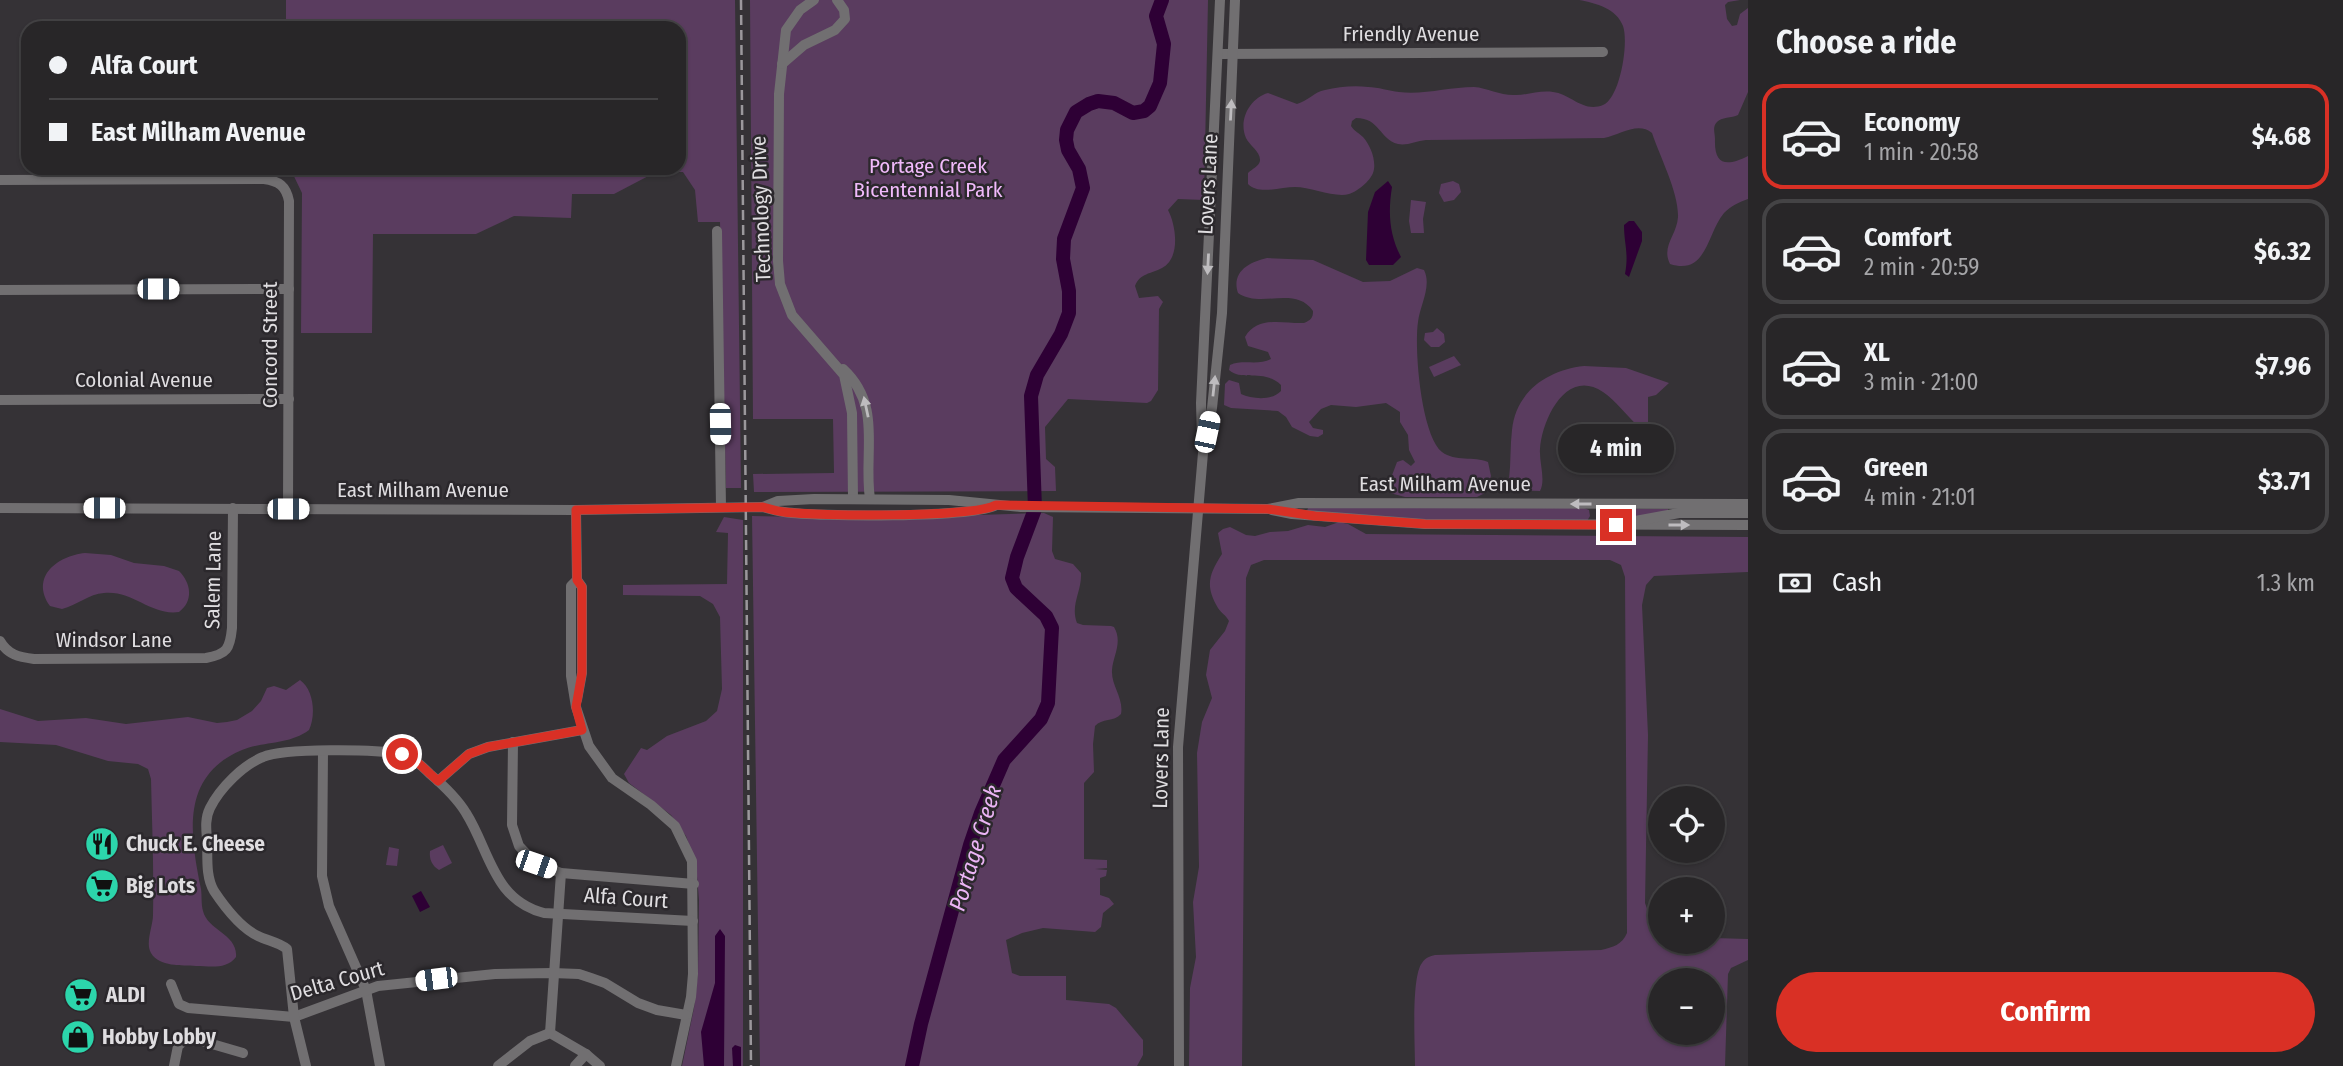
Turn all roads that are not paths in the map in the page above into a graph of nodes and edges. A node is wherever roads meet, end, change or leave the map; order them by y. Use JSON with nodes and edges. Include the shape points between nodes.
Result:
{"nodes":[{"id":1,"x":814,"y":0,"type":"edge"},
{"id":2,"x":837,"y":0,"type":"edge"},
{"id":3,"x":1220,"y":0,"type":"edge"},
{"id":4,"x":1235,"y":0,"type":"edge"},
{"id":5,"x":1604,"y":52,"type":"dead end"},
{"id":6,"x":1219,"y":54,"type":"junction"},
{"id":7,"x":1233,"y":54,"type":"junction"},
{"id":8,"x":782,"y":64,"type":"junction"},
{"id":9,"x":0,"y":180,"type":"edge"},
{"id":10,"x":717,"y":231,"type":"dead end"},
{"id":11,"x":289,"y":289,"type":"junction"},
{"id":12,"x":0,"y":290,"type":"edge"},
{"id":13,"x":829,"y":357,"type":"junction"},
{"id":14,"x":289,"y":399,"type":"junction"},
{"id":15,"x":0,"y":400,"type":"edge"},
{"id":16,"x":869,"y":433,"type":"junction"},
{"id":17,"x":852,"y":434,"type":"junction"},
{"id":18,"x":1203,"y":453,"type":"junction"},
{"id":19,"x":853,"y":499,"type":"junction"},
{"id":20,"x":870,"y":499,"type":"junction"},
{"id":21,"x":1748,"y":504,"type":"edge"},
{"id":22,"x":996,"y":505,"type":"junction"},
{"id":23,"x":721,"y":507,"type":"junction"},
{"id":24,"x":763,"y":507,"type":"junction"},
{"id":25,"x":1197,"y":507,"type":"junction"},
{"id":26,"x":0,"y":508,"type":"edge"},
{"id":27,"x":233,"y":508,"type":"junction"},
{"id":28,"x":288,"y":509,"type":"junction"},
{"id":29,"x":1268,"y":509,"type":"junction"},
{"id":30,"x":576,"y":510,"type":"junction"},
{"id":31,"x":1748,"y":513,"type":"edge"},
{"id":32,"x":1616,"y":525,"type":"junction"},
{"id":33,"x":1748,"y":525,"type":"edge"},
{"id":34,"x":2,"y":645,"type":"edge"},
{"id":35,"x":225,"y":652,"type":"joint"},
{"id":36,"x":582,"y":730,"type":"junction"},
{"id":37,"x":513,"y":742,"type":"junction"},
{"id":38,"x":323,"y":751,"type":"junction"},
{"id":39,"x":438,"y":781,"type":"junction"},
{"id":40,"x":561,"y":873,"type":"junction"},
{"id":41,"x":694,"y":884,"type":"junction"},
{"id":42,"x":557,"y":913,"type":"junction"},
{"id":43,"x":693,"y":921,"type":"junction"},
{"id":44,"x":552,"y":972,"type":"junction"},
{"id":45,"x":171,"y":984,"type":"dead end"},
{"id":46,"x":366,"y":990,"type":"junction"},
{"id":47,"x":686,"y":1015,"type":"junction"},
{"id":48,"x":294,"y":1017,"type":"junction"},
{"id":49,"x":550,"y":1032,"type":"junction"},
{"id":50,"x":243,"y":1053,"type":"dead end"},
{"id":51,"x":586,"y":1054,"type":"junction"},
{"id":52,"x":174,"y":1066,"type":"edge"},
{"id":53,"x":306,"y":1066,"type":"edge"},
{"id":54,"x":380,"y":1066,"type":"edge"},
{"id":55,"x":498,"y":1066,"type":"edge"},
{"id":56,"x":575,"y":1066,"type":"edge"},
{"id":57,"x":600,"y":1066,"type":"edge"},
{"id":58,"x":676,"y":1066,"type":"edge"},
{"id":59,"x":1179,"y":1066,"type":"edge"}],
"edges":[{"from":1,"to":8,"type":"street","name":"Technology Drive","via":[[786,30]]},
{"from":2,"to":8,"type":"street","via":[[845,19]]},
{"from":3,"to":6,"type":"street","name":"Lovers Lane"},
{"from":4,"to":7,"type":"street","name":"Lovers Lane"},
{"from":5,"to":7,"type":"street","name":"Friendly Avenue"},
{"from":6,"to":7,"type":"street","name":"Friendly Avenue"},
{"from":6,"to":18,"type":"street","name":"Lovers Lane","one_way":true,"via":[[1201,403]]},
{"from":18,"to":7,"type":"street","name":"Lovers Lane","one_way":true,"via":[[1222,313]]},
{"from":8,"to":13,"type":"street","name":"Technology Drive","via":[[777,212],[780,284],[793,315]]},
{"from":9,"to":11,"type":"street","name":"Concord Street","via":[[264,179],[281,184],[289,201]]},
{"from":10,"to":23,"type":"street"},
{"from":11,"to":12,"type":"street"},
{"from":11,"to":14,"type":"street","name":"Concord Street"},
{"from":16,"to":13,"type":"street","one_way":true,"via":[[863,395]]},
{"from":13,"to":17,"type":"street","name":"Technology Drive","via":[[844,375]]},
{"from":14,"to":15,"type":"street","name":"Colonial Avenue"},
{"from":14,"to":28,"type":"street","name":"Concord Street"},
{"from":16,"to":17,"type":"street"},
{"from":16,"to":20,"type":"street"},
{"from":17,"to":19,"type":"street","name":"Technology Drive"},
{"from":18,"to":25,"type":"street","name":"Lovers Lane"},
{"from":19,"to":20,"type":"street","name":"East Milham Avenue"},
{"from":19,"to":24,"type":"street","name":"East Milham Avenue","via":[[778,501]]},
{"from":20,"to":22,"type":"street","name":"East Milham Avenue"},
{"from":21,"to":29,"type":"street","name":"East Milham Avenue","one_way":true,"via":[[1299,503]]},
{"from":21,"to":31,"type":"street"},
{"from":22,"to":24,"type":"street","name":"East Milham Avenue","via":[[951,513],[853,514]]},
{"from":22,"to":25,"type":"street","name":"East Milham Avenue"},
{"from":23,"to":24,"type":"street","name":"East Milham Avenue"},
{"from":23,"to":30,"type":"street","name":"East Milham Avenue"},
{"from":25,"to":29,"type":"street","name":"East Milham Avenue"},
{"from":25,"to":59,"type":"street","name":"Lovers Lane","via":[[1178,747]]},
{"from":26,"to":27,"type":"street","name":"East Milham Avenue"},
{"from":27,"to":28,"type":"street","name":"East Milham Avenue"},
{"from":27,"to":35,"type":"street","name":"Salem Lane","via":[[232,628]]},
{"from":28,"to":30,"type":"street","name":"East Milham Avenue"},
{"from":29,"to":32,"type":"street","name":"East Milham Avenue","via":[[1425,524]]},
{"from":30,"to":36,"type":"street","via":[[577,580],[582,587],[582,673],[576,707]]},
{"from":31,"to":32,"type":"street","via":[[1679,513]]},
{"from":32,"to":33,"type":"street","name":"East Milham Avenue","one_way":true},
{"from":34,"to":35,"type":"street","name":"Windsor Lane","via":[[15,656],[34,659],[206,658]]},
{"from":36,"to":37,"type":"street"},
{"from":36,"to":41,"type":"street","via":[[612,778],[675,825],[692,861]]},
{"from":37,"to":39,"type":"street","via":[[469,754]]},
{"from":37,"to":40,"type":"street","name":"Alfa Court","via":[[515,836],[536,864]]},
{"from":38,"to":39,"type":"street","name":"Alfa Court","via":[[402,754]]},
{"from":38,"to":46,"type":"street","via":[[321,859],[325,891]]},
{"from":38,"to":48,"type":"street","name":"Alfa Court","via":[[271,754],[252,762],[220,793],[206,821],[210,884],[246,927],[287,949]]},
{"from":39,"to":42,"type":"street","name":"Alfa Court","via":[[466,812],[507,891],[523,906]]},
{"from":40,"to":41,"type":"street","name":"Alfa Court"},
{"from":40,"to":42,"type":"street"},
{"from":41,"to":43,"type":"street"},
{"from":42,"to":43,"type":"street","name":"Alfa Court"},
{"from":42,"to":44,"type":"street"},
{"from":43,"to":47,"type":"street","via":[[691,997]]},
{"from":44,"to":46,"type":"street","name":"Delta Court","via":[[436,979]]},
{"from":44,"to":47,"type":"street","name":"Delta Court","via":[[579,974],[638,1003]]},
{"from":44,"to":49,"type":"street"},
{"from":45,"to":48,"type":"street","name":"Delta Court","via":[[179,1004],[188,1008]]},
{"from":46,"to":48,"type":"street","name":"Delta Court"},
{"from":46,"to":54,"type":"street"},
{"from":47,"to":58,"type":"street"},
{"from":48,"to":53,"type":"street"},
{"from":49,"to":51,"type":"street"},
{"from":49,"to":55,"type":"street"},
{"from":50,"to":52,"type":"street","via":[[188,1037],[178,1046]]},
{"from":51,"to":56,"type":"street"},
{"from":51,"to":57,"type":"street"}]}
